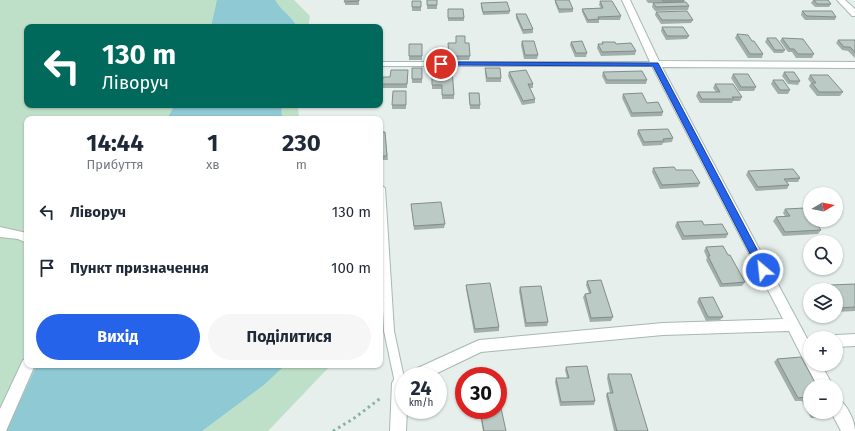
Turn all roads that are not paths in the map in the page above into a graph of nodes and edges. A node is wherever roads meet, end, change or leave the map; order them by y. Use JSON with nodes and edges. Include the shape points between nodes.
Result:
{"nodes":[{"id":1,"x":626,"y":0,"type":"edge"},
{"id":2,"x":841,"y":0,"type":"edge"},
{"id":3,"x":855,"y":14,"type":"edge"},
{"id":4,"x":383,"y":64,"type":"edge"},
{"id":5,"x":656,"y":64,"type":"junction"},
{"id":6,"x":855,"y":65,"type":"edge"},
{"id":7,"x":383,"y":224,"type":"edge"},
{"id":8,"x":0,"y":232,"type":"edge"},
{"id":9,"x":24,"y":237,"type":"edge"},
{"id":10,"x":792,"y":325,"type":"junction"},
{"id":11,"x":803,"y":339,"type":"edge"},
{"id":12,"x":855,"y":340,"type":"edge"},
{"id":13,"x":843,"y":341,"type":"edge"},
{"id":14,"x":398,"y":367,"type":"edge"},
{"id":15,"x":435,"y":367,"type":"edge"},
{"id":16,"x":27,"y":368,"type":"edge"},
{"id":17,"x":843,"y":418,"type":"edge"},
{"id":18,"x":399,"y":419,"type":"edge"},
{"id":19,"x":0,"y":427,"type":"edge"},
{"id":20,"x":398,"y":431,"type":"edge"},
{"id":21,"x":850,"y":431,"type":"edge"}],
"edges":[{"from":1,"to":5,"type":"street"},
{"from":2,"to":3,"type":"street"},
{"from":4,"to":5,"type":"lane"},
{"from":5,"to":6,"type":"street"},
{"from":5,"to":10,"type":"street"},
{"from":7,"to":14,"type":"lane","via":[[389,331]]},
{"from":8,"to":9,"type":"street"},
{"from":10,"to":11,"type":"street"},
{"from":10,"to":15,"type":"street","via":[[663,329],[479,346]]},
{"from":12,"to":13,"type":"street"},
{"from":16,"to":19,"type":"street"},
{"from":17,"to":21,"type":"street"},
{"from":18,"to":20,"type":"street"}]}
